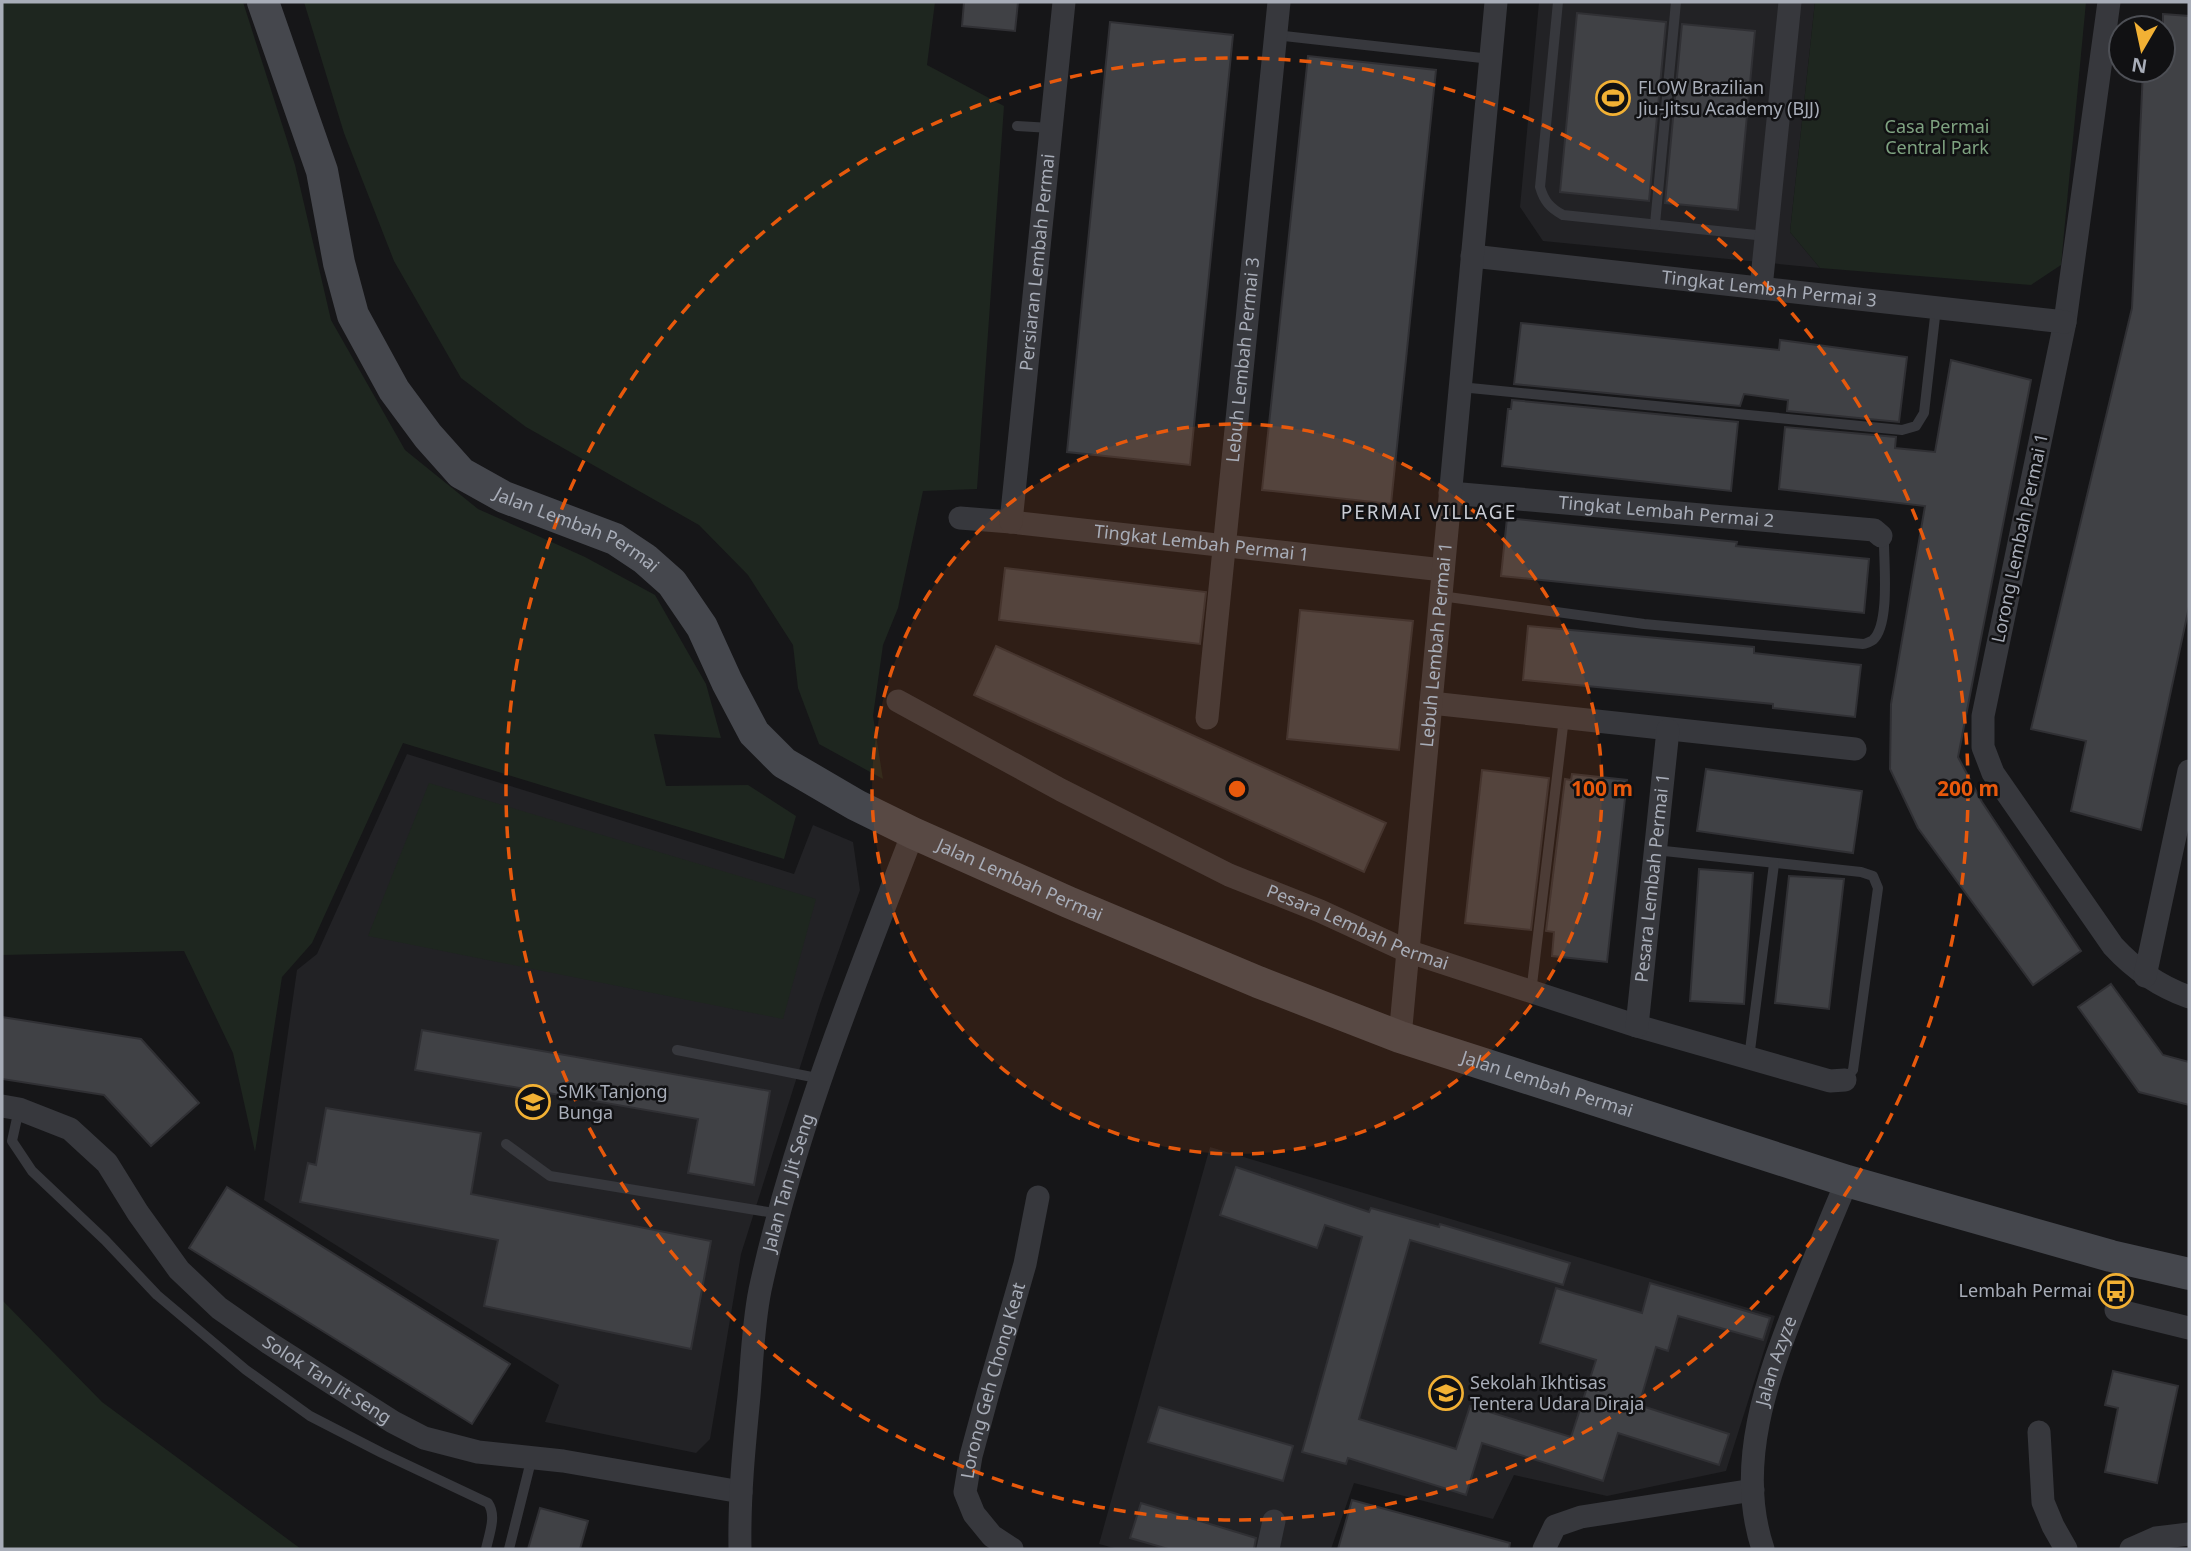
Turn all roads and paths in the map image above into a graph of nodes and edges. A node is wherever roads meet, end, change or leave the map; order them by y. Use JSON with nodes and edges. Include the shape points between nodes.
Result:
{"nodes":[{"id":1,"x":263,"y":2,"type":"edge"},
{"id":2,"x":1064,"y":2,"type":"edge"},
{"id":3,"x":1279,"y":2,"type":"edge"},
{"id":4,"x":1496,"y":2,"type":"edge"},
{"id":5,"x":1558,"y":2,"type":"edge"},
{"id":6,"x":1676,"y":2,"type":"edge"},
{"id":7,"x":1790,"y":2,"type":"edge"},
{"id":8,"x":2109,"y":2,"type":"edge"},
{"id":9,"x":1275,"y":35,"type":"junction"},
{"id":10,"x":1491,"y":59,"type":"junction"},
{"id":11,"x":1017,"y":126,"type":"dead end"},
{"id":12,"x":1051,"y":128,"type":"junction"},
{"id":13,"x":1656,"y":224,"type":"junction"},
{"id":14,"x":1766,"y":236,"type":"junction"},
{"id":15,"x":1472,"y":256,"type":"junction"},
{"id":16,"x":1761,"y":288,"type":"junction"},
{"id":17,"x":1936,"y":308,"type":"junction"},
{"id":18,"x":2065,"y":322,"type":"junction"},
{"id":19,"x":1460,"y":387,"type":"junction"},
{"id":20,"x":1450,"y":493,"type":"junction"},
{"id":21,"x":960,"y":519,"type":"dead end"},
{"id":22,"x":1011,"y":522,"type":"junction"},
{"id":23,"x":1881,"y":536,"type":"joint"},
{"id":24,"x":1224,"y":546,"type":"junction"},
{"id":25,"x":1443,"y":570,"type":"junction"},
{"id":26,"x":1441,"y":596,"type":"junction"},
{"id":27,"x":898,"y":701,"type":"dead end"},
{"id":28,"x":1431,"y":704,"type":"junction"},
{"id":29,"x":1207,"y":718,"type":"dead end"},
{"id":30,"x":1564,"y":719,"type":"junction"},
{"id":31,"x":1668,"y":730,"type":"junction"},
{"id":32,"x":1855,"y":749,"type":"dead end"},
{"id":33,"x":2189,"y":771,"type":"edge"},
{"id":34,"x":913,"y":833,"type":"junction"},
{"id":35,"x":1656,"y":850,"type":"junction"},
{"id":36,"x":1774,"y":864,"type":"junction"},
{"id":37,"x":1408,"y":951,"type":"junction"},
{"id":38,"x":2145,"y":976,"type":"junction"},
{"id":39,"x":1531,"y":993,"type":"junction"},
{"id":40,"x":2189,"y":997,"type":"edge"},
{"id":41,"x":1637,"y":1026,"type":"junction"},
{"id":42,"x":1400,"y":1037,"type":"junction"},
{"id":43,"x":677,"y":1050,"type":"dead end"},
{"id":44,"x":1749,"y":1058,"type":"junction"},
{"id":45,"x":822,"y":1079,"type":"junction"},
{"id":46,"x":1845,"y":1080,"type":"joint"},
{"id":47,"x":10,"y":1108,"type":"edge"},
{"id":48,"x":506,"y":1144,"type":"dead end"},
{"id":49,"x":1847,"y":1181,"type":"junction"},
{"id":50,"x":1038,"y":1197,"type":"dead end"},
{"id":51,"x":780,"y":1214,"type":"junction"},
{"id":52,"x":2189,"y":1274,"type":"edge"},
{"id":53,"x":2116,"y":1310,"type":"dead end"},
{"id":54,"x":2189,"y":1328,"type":"edge"},
{"id":55,"x":2039,"y":1432,"type":"dead end"},
{"id":56,"x":532,"y":1457,"type":"junction"},
{"id":57,"x":1753,"y":1490,"type":"junction"},
{"id":58,"x":741,"y":1492,"type":"junction"},
{"id":59,"x":1274,"y":1521,"type":"dead end"},
{"id":60,"x":2189,"y":1534,"type":"edge"},
{"id":61,"x":486,"y":1549,"type":"edge"},
{"id":62,"x":509,"y":1549,"type":"edge"},
{"id":63,"x":740,"y":1549,"type":"edge"},
{"id":64,"x":1012,"y":1549,"type":"edge"},
{"id":65,"x":1268,"y":1549,"type":"edge"},
{"id":66,"x":1544,"y":1549,"type":"edge"},
{"id":67,"x":1763,"y":1549,"type":"edge"},
{"id":68,"x":2066,"y":1549,"type":"edge"},
{"id":69,"x":2131,"y":1549,"type":"edge"}],
"edges":[{"from":1,"to":34,"type":"main road","name":"Jalan Lembah Permai","via":[[322,171],[353,315],[394,390],[428,436],[461,473],[504,497],[614,539],[645,559],[672,583],[702,627],[754,733],[784,763]]},
{"from":2,"to":12,"type":"street","name":"Persiaran Lembah Permai"},
{"from":3,"to":9,"type":"street","name":"Lebuh Lembah Permai 3"},
{"from":4,"to":10,"type":"street","name":"Lebuh Lembah Permai 1"},
{"from":5,"to":13,"type":"lane","via":[[1540,187],[1544,199],[1563,215]]},
{"from":6,"to":13,"type":"lane"},
{"from":7,"to":14,"type":"street"},
{"from":8,"to":18,"type":"street","name":"Lorong Lembah Permai 1"},
{"from":9,"to":10,"type":"lane"},
{"from":9,"to":24,"type":"street","name":"Lebuh Lembah Permai 3"},
{"from":10,"to":15,"type":"street","name":"Lebuh Lembah Permai 1"},
{"from":11,"to":12,"type":"lane"},
{"from":12,"to":22,"type":"street","name":"Persiaran Lembah Permai"},
{"from":13,"to":14,"type":"lane"},
{"from":14,"to":16,"type":"street"},
{"from":15,"to":16,"type":"street","name":"Tingkat Lembah Permai 3"},
{"from":15,"to":19,"type":"street","name":"Lebuh Lembah Permai 1"},
{"from":16,"to":17,"type":"street","name":"Tingkat Lembah Permai 3"},
{"from":17,"to":18,"type":"street","name":"Tingkat Lembah Permai 3"},
{"from":17,"to":19,"type":"lane","via":[[1924,413],[1916,426],[1902,430]]},
{"from":18,"to":38,"type":"street","name":"Lorong Lembah Permai 1","via":[[1983,716],[1983,747],[1993,773],[2113,946]]},
{"from":19,"to":20,"type":"street","name":"Lebuh Lembah Permai 1"},
{"from":20,"to":23,"type":"street","name":"Tingkat Lembah Permai 2","via":[[1874,530]]},
{"from":20,"to":25,"type":"street","name":"Lebuh Lembah Permai 1"},
{"from":21,"to":22,"type":"street","name":"Tingkat Lembah Permai 1"},
{"from":22,"to":24,"type":"street","name":"Tingkat Lembah Permai 1"},
{"from":23,"to":26,"type":"lane","via":[[1885,599],[1879,631],[1873,641],[1864,644],[1644,624]]},
{"from":24,"to":25,"type":"street","name":"Tingkat Lembah Permai 1"},
{"from":24,"to":29,"type":"street","name":"Lebuh Lembah Permai 3"},
{"from":25,"to":26,"type":"street","name":"Lebuh Lembah Permai 1"},
{"from":26,"to":28,"type":"street","name":"Lebuh Lembah Permai 1"},
{"from":27,"to":37,"type":"street","name":"Pesara Lembah Permai","via":[[1228,875]]},
{"from":28,"to":30,"type":"street"},
{"from":28,"to":37,"type":"street","name":"Lebuh Lembah Permai 1"},
{"from":30,"to":31,"type":"street"},
{"from":30,"to":39,"type":"lane"},
{"from":31,"to":32,"type":"street"},
{"from":31,"to":35,"type":"street","name":"Pesara Lembah Permai 1"},
{"from":33,"to":38,"type":"street"},
{"from":34,"to":42,"type":"main road","name":"Jalan Lembah Permai","via":[[1258,982]]},
{"from":34,"to":45,"type":"street","name":"Jalan Tan Jit Seng"},
{"from":35,"to":36,"type":"lane"},
{"from":35,"to":41,"type":"street","name":"Pesara Lembah Permai 1"},
{"from":36,"to":44,"type":"lane"},
{"from":36,"to":46,"type":"lane","via":[[1861,872],[1873,876],[1878,888],[1853,1070]]},
{"from":37,"to":39,"type":"street","name":"Pesara Lembah Permai"},
{"from":37,"to":42,"type":"street","name":"Lebuh Lembah Permai 1"},
{"from":38,"to":40,"type":"street","name":"Lorong Lembah Permai 1"},
{"from":39,"to":41,"type":"street","name":"Pesara Lembah Permai"},
{"from":41,"to":44,"type":"street","name":"Pesara Lembah Permai"},
{"from":42,"to":49,"type":"main road","name":"Jalan Lembah Permai"},
{"from":43,"to":45,"type":"lane"},
{"from":44,"to":46,"type":"street","name":"Pesara Lembah Permai","via":[[1830,1081]]},
{"from":45,"to":51,"type":"street","name":"Jalan Tan Jit Seng"},
{"from":47,"to":56,"type":"street","name":"Solok Tan Jit Seng","via":[[70,1129],[107,1163],[179,1270],[219,1308],[269,1343],[425,1438],[478,1452]]},
{"from":47,"to":61,"type":"lane","via":[[12,1141],[32,1171],[157,1295],[246,1370],[310,1416],[488,1503],[492,1521]]},
{"from":48,"to":51,"type":"lane","via":[[550,1175]]},
{"from":49,"to":52,"type":"main road","name":"Jalan Lembah Permai"},
{"from":49,"to":57,"type":"street","name":"Jalan Azyze","via":[[1773,1363],[1756,1426]]},
{"from":50,"to":64,"type":"street","name":"Lorong Geh Chong Keat","via":[[965,1492],[980,1522]]},
{"from":51,"to":58,"type":"street","name":"Jalan Tan Jit Seng","via":[[755,1322]]},
{"from":53,"to":54,"type":"street"},
{"from":55,"to":68,"type":"street","via":[[2043,1502]]},
{"from":56,"to":58,"type":"street","name":"Solok Tan Jit Seng"},
{"from":56,"to":62,"type":"lane"},
{"from":57,"to":66,"type":"street","via":[[1581,1517],[1555,1527]]},
{"from":57,"to":67,"type":"street","name":"Jalan Azyze"},
{"from":58,"to":63,"type":"street","name":"Jalan Tan Jit Seng"},
{"from":59,"to":65,"type":"street"},
{"from":60,"to":69,"type":"street","via":[[2156,1538]]}]}
